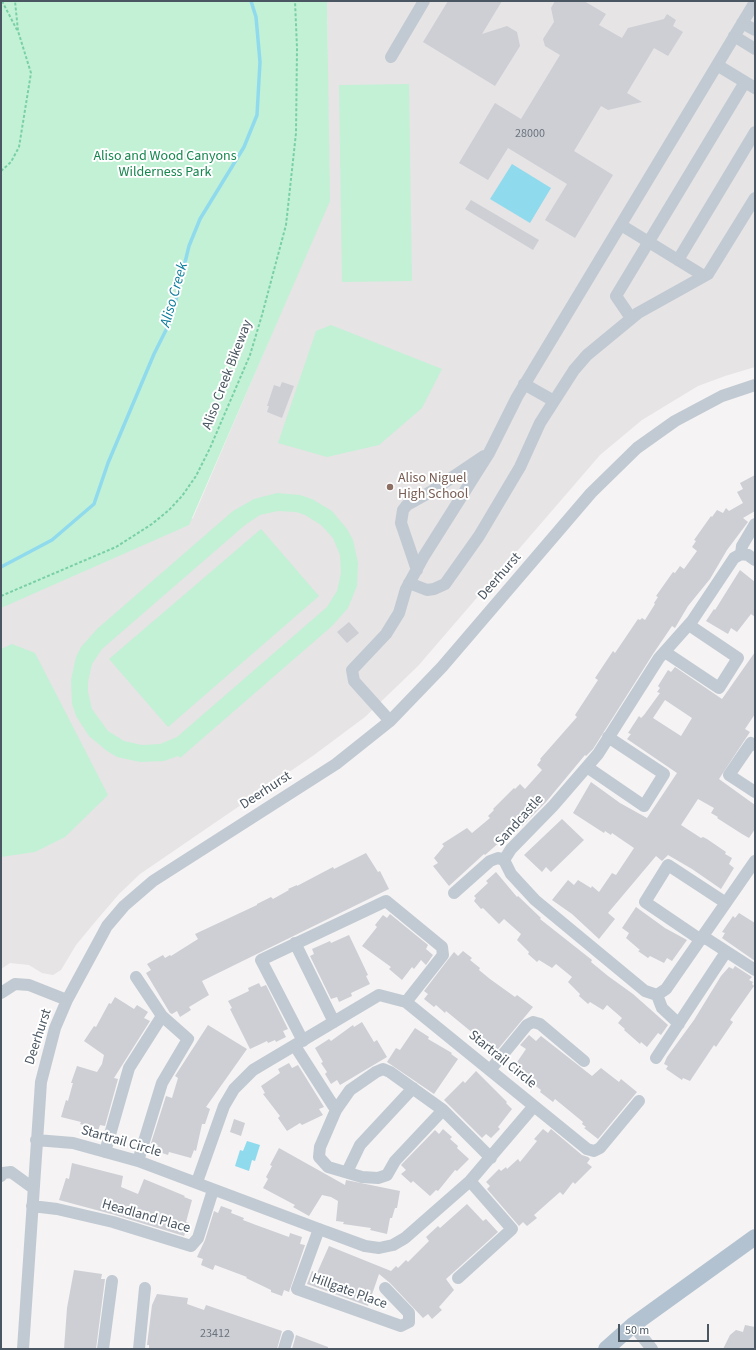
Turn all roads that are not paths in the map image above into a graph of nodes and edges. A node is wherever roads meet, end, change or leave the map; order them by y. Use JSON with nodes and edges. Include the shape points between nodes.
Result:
{"nodes":[{"id":1,"x":424,"y":1,"type":"edge"},
{"id":2,"x":755,"y":2,"type":"edge"},
{"id":3,"x":742,"y":23,"type":"junction"},
{"id":4,"x":755,"y":30,"type":"edge"},
{"id":5,"x":734,"y":36,"type":"junction"},
{"id":6,"x":755,"y":49,"type":"edge"},
{"id":7,"x":391,"y":57,"type":"dead end"},
{"id":8,"x":717,"y":65,"type":"junction"},
{"id":9,"x":750,"y":86,"type":"edge"},
{"id":10,"x":755,"y":132,"type":"edge"},
{"id":11,"x":755,"y":198,"type":"edge"},
{"id":12,"x":621,"y":225,"type":"junction"},
{"id":13,"x":649,"y":242,"type":"junction"},
{"id":14,"x":678,"y":260,"type":"junction"},
{"id":15,"x":704,"y":276,"type":"junction"},
{"id":16,"x":630,"y":318,"type":"junction"},
{"id":17,"x":524,"y":384,"type":"junction"},
{"id":18,"x":755,"y":385,"type":"edge"},
{"id":19,"x":554,"y":401,"type":"junction"},
{"id":20,"x":489,"y":453,"type":"junction"},
{"id":21,"x":755,"y":524,"type":"edge"},
{"id":22,"x":740,"y":554,"type":"junction"},
{"id":23,"x":755,"y":560,"type":"edge"},
{"id":24,"x":417,"y":570,"type":"junction"},
{"id":25,"x":409,"y":583,"type":"junction"},
{"id":26,"x":689,"y":625,"type":"junction"},
{"id":27,"x":665,"y":652,"type":"junction"},
{"id":28,"x":390,"y":721,"type":"junction"},
{"id":29,"x":608,"y":737,"type":"junction"},
{"id":30,"x":755,"y":745,"type":"edge"},
{"id":31,"x":586,"y":767,"type":"junction"},
{"id":32,"x":755,"y":792,"type":"edge"},
{"id":33,"x":504,"y":860,"type":"junction"},
{"id":34,"x":755,"y":862,"type":"edge"},
{"id":35,"x":454,"y":893,"type":"dead end"},
{"id":36,"x":726,"y":904,"type":"junction"},
{"id":37,"x":703,"y":938,"type":"junction"},
{"id":38,"x":295,"y":943,"type":"junction"},
{"id":39,"x":726,"y":952,"type":"junction"},
{"id":40,"x":755,"y":970,"type":"edge"},
{"id":41,"x":136,"y":977,"type":"dead end"},
{"id":42,"x":1,"y":993,"type":"edge"},
{"id":43,"x":657,"y":995,"type":"junction"},
{"id":44,"x":67,"y":1000,"type":"junction"},
{"id":45,"x":406,"y":1002,"type":"junction"},
{"id":46,"x":162,"y":1016,"type":"junction"},
{"id":47,"x":334,"y":1022,"type":"junction"},
{"id":48,"x":679,"y":1024,"type":"junction"},
{"id":49,"x":299,"y":1044,"type":"junction"},
{"id":50,"x":656,"y":1058,"type":"dead end"},
{"id":51,"x":584,"y":1061,"type":"dead end"},
{"id":52,"x":491,"y":1070,"type":"junction"},
{"id":53,"x":412,"y":1088,"type":"junction"},
{"id":54,"x":639,"y":1101,"type":"dead end"},
{"id":55,"x":534,"y":1106,"type":"junction"},
{"id":56,"x":336,"y":1110,"type":"junction"},
{"id":57,"x":443,"y":1110,"type":"junction"},
{"id":58,"x":36,"y":1140,"type":"junction"},
{"id":59,"x":105,"y":1152,"type":"junction"},
{"id":60,"x":491,"y":1158,"type":"junction"},
{"id":61,"x":138,"y":1161,"type":"junction"},
{"id":62,"x":347,"y":1172,"type":"junction"},
{"id":63,"x":6,"y":1174,"type":"edge"},
{"id":64,"x":470,"y":1181,"type":"junction"},
{"id":65,"x":197,"y":1182,"type":"junction"},
{"id":66,"x":33,"y":1188,"type":"junction"},
{"id":67,"x":213,"y":1190,"type":"junction"},
{"id":68,"x":32,"y":1206,"type":"junction"},
{"id":69,"x":319,"y":1229,"type":"junction"},
{"id":70,"x":755,"y":1237,"type":"edge"},
{"id":71,"x":458,"y":1278,"type":"dead end"},
{"id":72,"x":112,"y":1281,"type":"dead end"},
{"id":73,"x":145,"y":1288,"type":"dead end"},
{"id":74,"x":385,"y":1288,"type":"dead end"},
{"id":75,"x":633,"y":1325,"type":"junction"},
{"id":76,"x":288,"y":1336,"type":"dead end"},
{"id":77,"x":23,"y":1349,"type":"edge"},
{"id":78,"x":103,"y":1349,"type":"edge"},
{"id":79,"x":139,"y":1349,"type":"edge"},
{"id":80,"x":284,"y":1349,"type":"edge"},
{"id":81,"x":606,"y":1349,"type":"edge"},
{"id":82,"x":652,"y":1349,"type":"edge"}],
"edges":[{"from":1,"to":7,"type":"street"},
{"from":2,"to":3,"type":"street"},
{"from":3,"to":4,"type":"street"},
{"from":3,"to":5,"type":"street"},
{"from":5,"to":6,"type":"street"},
{"from":5,"to":8,"type":"street"},
{"from":8,"to":9,"type":"street"},
{"from":8,"to":12,"type":"street"},
{"from":9,"to":13,"type":"street"},
{"from":10,"to":14,"type":"street"},
{"from":11,"to":15,"type":"street","via":[[708,274]]},
{"from":12,"to":13,"type":"street"},
{"from":12,"to":17,"type":"street"},
{"from":13,"to":14,"type":"street"},
{"from":13,"to":16,"type":"street","via":[[616,296]]},
{"from":14,"to":15,"type":"street"},
{"from":15,"to":16,"type":"street"},
{"from":16,"to":19,"type":"street","via":[[587,355]]},
{"from":17,"to":19,"type":"street"},
{"from":17,"to":20,"type":"street"},
{"from":18,"to":28,"type":"street","name":"Deerhurst","via":[[722,396],[674,421],[637,448],[592,492],[442,667]]},
{"from":19,"to":25,"type":"street","via":[[540,423],[520,467],[479,536],[445,584],[434,590],[427,590]]},
{"from":20,"to":24,"type":"street"},
{"from":20,"to":24,"type":"street","via":[[403,510],[401,523]]},
{"from":21,"to":22,"type":"street","name":"Sandcastle"},
{"from":22,"to":23,"type":"street","via":[[748,555]]},
{"from":22,"to":26,"type":"street","name":"Sandcastle","via":[[734,558]]},
{"from":24,"to":25,"type":"street"},
{"from":25,"to":28,"type":"street","via":[[399,613],[386,634],[352,670],[354,681]]},
{"from":26,"to":27,"type":"street","name":"Sandcastle"},
{"from":26,"to":27,"type":"street","via":[[738,658],[719,688]]},
{"from":27,"to":29,"type":"street","name":"Sandcastle"},
{"from":28,"to":44,"type":"street","name":"Deerhurst","via":[[336,764],[153,882],[124,906],[107,926]]},
{"from":29,"to":31,"type":"street","name":"Sandcastle"},
{"from":29,"to":31,"type":"street","via":[[664,774],[644,806]]},
{"from":30,"to":32,"type":"street","via":[[751,742],[730,775]]},
{"from":31,"to":33,"type":"street","name":"Sandcastle","via":[[511,849]]},
{"from":33,"to":35,"type":"street","via":[[498,858],[490,861]]},
{"from":33,"to":43,"type":"street","name":"Sandcastle","via":[[511,874],[535,900],[645,991]]},
{"from":34,"to":36,"type":"street"},
{"from":36,"to":37,"type":"street"},
{"from":36,"to":37,"type":"street","via":[[668,865],[645,902]]},
{"from":37,"to":39,"type":"street"},
{"from":37,"to":43,"type":"street","via":[[666,989]]},
{"from":38,"to":45,"type":"street","via":[[386,901],[442,946],[443,954]]},
{"from":38,"to":47,"type":"street"},
{"from":38,"to":49,"type":"street","via":[[261,960]]},
{"from":39,"to":40,"type":"street"},
{"from":39,"to":48,"type":"street"},
{"from":41,"to":46,"type":"street"},
{"from":42,"to":44,"type":"street","via":[[15,984],[29,985]]},
{"from":43,"to":48,"type":"street","via":[[662,1008]]},
{"from":44,"to":58,"type":"street","name":"Deerhurst","via":[[55,1028],[41,1082]]},
{"from":45,"to":47,"type":"street","name":"Startrail Circle","via":[[380,995]]},
{"from":45,"to":52,"type":"street","name":"Startrail Circle"},
{"from":46,"to":59,"type":"street","via":[[129,1068]]},
{"from":46,"to":61,"type":"street","via":[[188,1039],[162,1084]]},
{"from":47,"to":49,"type":"street","name":"Startrail Circle"},
{"from":48,"to":50,"type":"street"},
{"from":49,"to":56,"type":"street"},
{"from":49,"to":65,"type":"street","name":"Startrail Circle","via":[[253,1070],[234,1089],[224,1106]]},
{"from":51,"to":52,"type":"street","via":[[540,1024],[533,1022],[527,1025]]},
{"from":52,"to":55,"type":"street","name":"Startrail Circle"},
{"from":53,"to":56,"type":"street","via":[[383,1069],[350,1090]]},
{"from":53,"to":57,"type":"street"},
{"from":53,"to":62,"type":"street","via":[[360,1145]]},
{"from":54,"to":55,"type":"street","via":[[600,1148],[594,1151],[587,1149]]},
{"from":55,"to":60,"type":"street","name":"Startrail Circle"},
{"from":56,"to":62,"type":"street","via":[[320,1147],[319,1157],[328,1167]]},
{"from":57,"to":60,"type":"street"},
{"from":57,"to":62,"type":"street","via":[[395,1161],[387,1175],[378,1178],[362,1177]]},
{"from":58,"to":59,"type":"street","name":"Startrail Circle","via":[[73,1143]]},
{"from":58,"to":66,"type":"street","name":"Deerhurst"},
{"from":59,"to":61,"type":"street","name":"Startrail Circle"},
{"from":60,"to":64,"type":"street","name":"Startrail Circle"},
{"from":61,"to":65,"type":"street","name":"Startrail Circle"},
{"from":63,"to":66,"type":"street"},
{"from":64,"to":69,"type":"street","name":"Startrail Circle","via":[[405,1238],[393,1245],[379,1248],[365,1246]]},
{"from":64,"to":71,"type":"street","via":[[512,1230]]},
{"from":65,"to":67,"type":"street","name":"Startrail Circle"},
{"from":66,"to":68,"type":"street","name":"Deerhurst"},
{"from":67,"to":68,"type":"street","name":"Headland Place","via":[[198,1238],[190,1246],[114,1222]]},
{"from":67,"to":69,"type":"street","name":"Startrail Circle"},
{"from":68,"to":77,"type":"street","name":"Deerhurst"},
{"from":69,"to":74,"type":"street","name":"Hillgate Place","via":[[297,1289],[401,1326],[409,1322],[409,1313]]},
{"from":70,"to":75,"type":"main road"},
{"from":72,"to":78,"type":"street"},
{"from":73,"to":79,"type":"street"},
{"from":75,"to":81,"type":"main road"},
{"from":75,"to":82,"type":"street"},
{"from":76,"to":80,"type":"street"}]}
